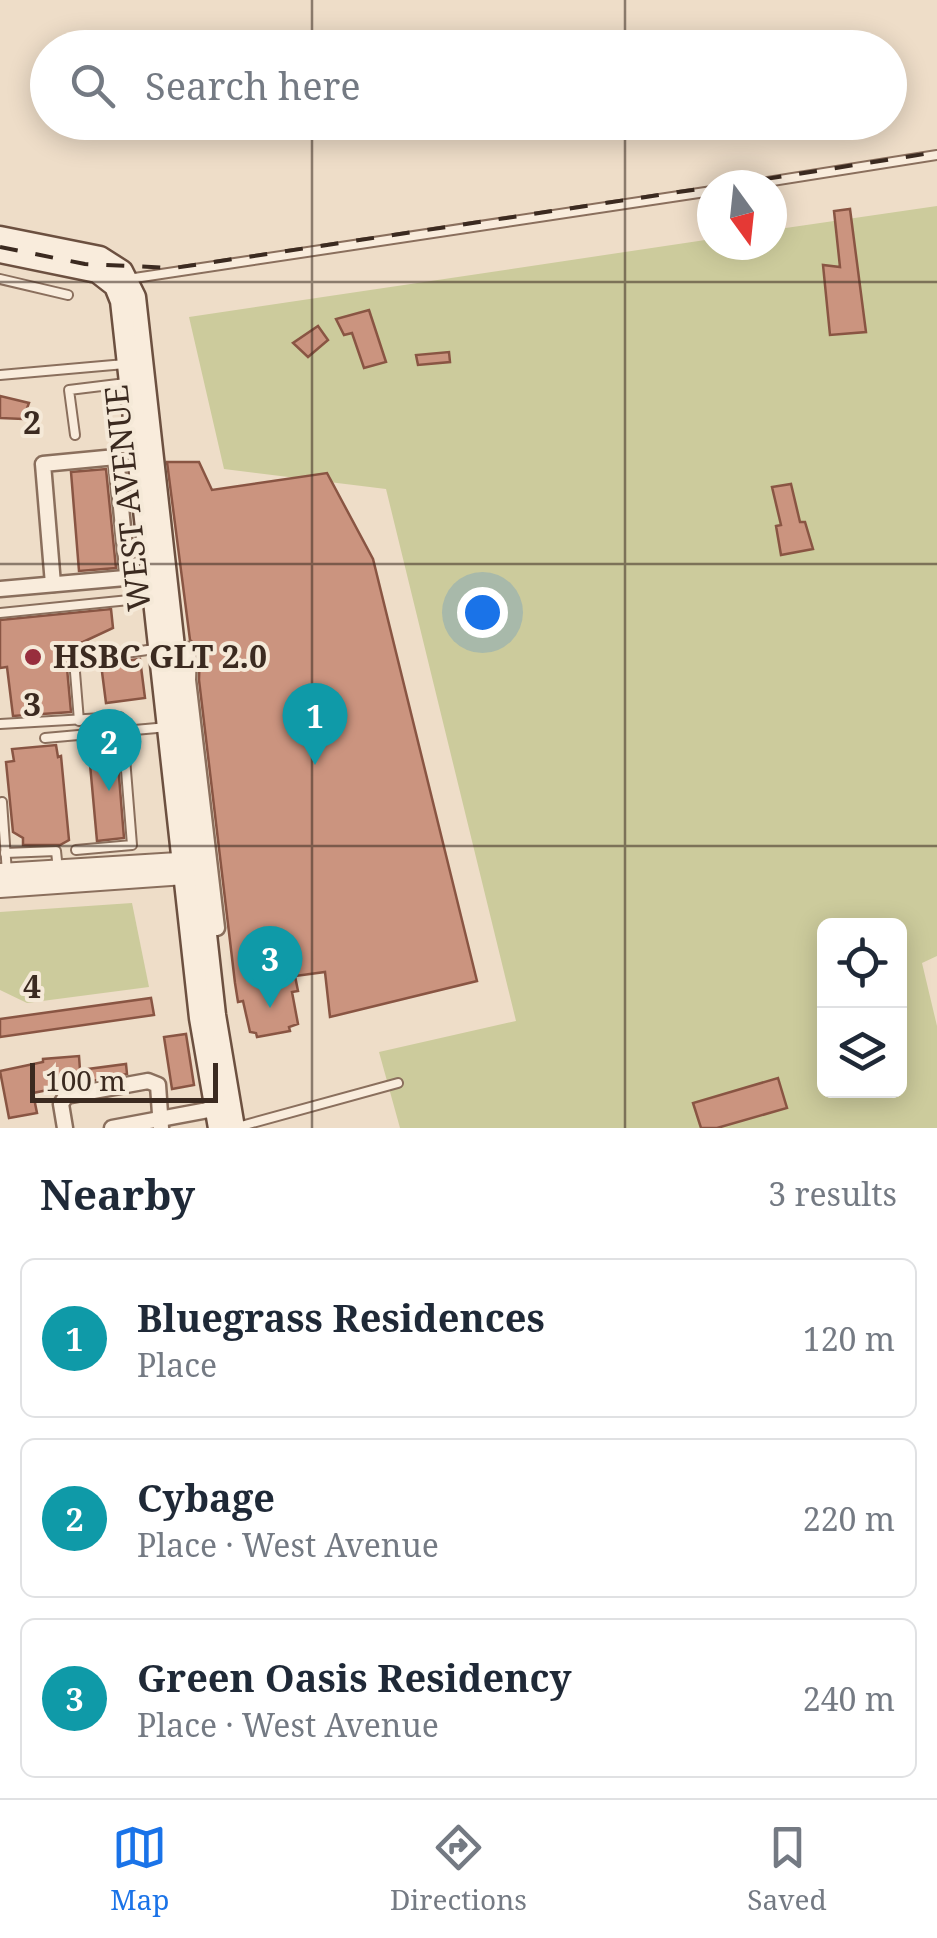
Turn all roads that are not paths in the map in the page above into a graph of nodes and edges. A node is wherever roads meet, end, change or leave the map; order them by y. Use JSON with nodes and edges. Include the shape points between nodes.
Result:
{"nodes":[{"id":1,"x":937,"y":155,"type":"edge"},
{"id":2,"x":787,"y":179,"type":"edge"},
{"id":3,"x":697,"y":192,"type":"edge"},
{"id":4,"x":0,"y":236,"type":"edge"},
{"id":5,"x":0,"y":252,"type":"edge"},
{"id":6,"x":0,"y":278,"type":"edge"},
{"id":7,"x":121,"y":283,"type":"junction"},
{"id":8,"x":68,"y":294,"type":"dead end"},
{"id":9,"x":129,"y":373,"type":"junction"},
{"id":10,"x":0,"y":375,"type":"edge"},
{"id":11,"x":74,"y":435,"type":"dead end"},
{"id":12,"x":159,"y":575,"type":"junction"},
{"id":13,"x":128,"y":578,"type":"junction"},
{"id":14,"x":53,"y":584,"type":"junction"},
{"id":15,"x":0,"y":589,"type":"edge"},
{"id":16,"x":154,"y":598,"type":"junction"},
{"id":17,"x":0,"y":614,"type":"edge"},
{"id":18,"x":160,"y":649,"type":"junction"},
{"id":19,"x":189,"y":650,"type":"dead end"},
{"id":20,"x":120,"y":718,"type":"dead end"},
{"id":21,"x":79,"y":720,"type":"junction"},
{"id":22,"x":0,"y":724,"type":"edge"},
{"id":23,"x":168,"y":728,"type":"junction"},
{"id":24,"x":123,"y":732,"type":"junction"},
{"id":25,"x":44,"y":738,"type":"dead end"},
{"id":26,"x":2,"y":802,"type":"edge"},
{"id":27,"x":200,"y":832,"type":"junction"},
{"id":28,"x":76,"y":850,"type":"dead end"},
{"id":29,"x":6,"y":853,"type":"junction"},
{"id":30,"x":191,"y":868,"type":"junction"},
{"id":31,"x":58,"y":870,"type":"junction"},
{"id":32,"x":2,"y":878,"type":"edge"},
{"id":33,"x":218,"y":928,"type":"dead end"},
{"id":34,"x":398,"y":1083,"type":"dead end"},
{"id":35,"x":221,"y":1114,"type":"edge"},
{"id":36,"x":161,"y":1123,"type":"edge"},
{"id":37,"x":64,"y":1128,"type":"edge"},
{"id":38,"x":112,"y":1128,"type":"edge"},
{"id":39,"x":234,"y":1128,"type":"edge"}],
"edges":[{"from":1,"to":2,"type":"lane"},
{"from":3,"to":7,"type":"lane"},
{"from":4,"to":7,"type":"main road","via":[[100,258],[113,264]]},
{"from":5,"to":7,"type":"main road"},
{"from":6,"to":8,"type":"lane"},
{"from":7,"to":9,"type":"main road","name":"WEST AVENUE"},
{"from":7,"to":12,"type":"main road","name":"WEST AVENUE","via":[[137,307]]},
{"from":9,"to":10,"type":"lane"},
{"from":9,"to":11,"type":"lane","via":[[69,390]]},
{"from":9,"to":12,"type":"main road","name":"WEST AVENUE"},
{"from":12,"to":13,"type":"street"},
{"from":12,"to":16,"type":"main road","name":"WEST AVENUE"},
{"from":12,"to":27,"type":"main road","name":"WEST AVENUE"},
{"from":13,"to":14,"type":"street"},
{"from":13,"to":14,"type":"street","via":[[116,457],[43,464]]},
{"from":14,"to":15,"type":"street"},
{"from":16,"to":17,"type":"lane"},
{"from":16,"to":18,"type":"main road","name":"WEST AVENUE"},
{"from":18,"to":21,"type":"lane","via":[[74,660]]},
{"from":18,"to":23,"type":"main road","name":"WEST AVENUE"},
{"from":19,"to":27,"type":"street"},
{"from":20,"to":21,"type":"lane"},
{"from":21,"to":22,"type":"lane"},
{"from":23,"to":24,"type":"lane"},
{"from":23,"to":30,"type":"main road","name":"WEST AVENUE"},
{"from":24,"to":25,"type":"lane"},
{"from":24,"to":28,"type":"lane","via":[[132,845]]},
{"from":26,"to":29,"type":"lane"},
{"from":27,"to":30,"type":"main road","name":"WEST AVENUE"},
{"from":27,"to":33,"type":"street"},
{"from":29,"to":31,"type":"lane","via":[[56,851]]},
{"from":29,"to":32,"type":"lane"},
{"from":30,"to":31,"type":"street"},
{"from":30,"to":32,"type":"street"},
{"from":30,"to":35,"type":"main road","name":"WEST AVENUE","via":[[215,1016]]},
{"from":31,"to":32,"type":"street"},
{"from":34,"to":39,"type":"lane"},
{"from":35,"to":36,"type":"street"},
{"from":35,"to":39,"type":"main road","name":"WEST AVENUE"},
{"from":36,"to":37,"type":"street","via":[[158,1085],[148,1081],[66,1096],[60,1104]]},
{"from":36,"to":38,"type":"street"}]}
